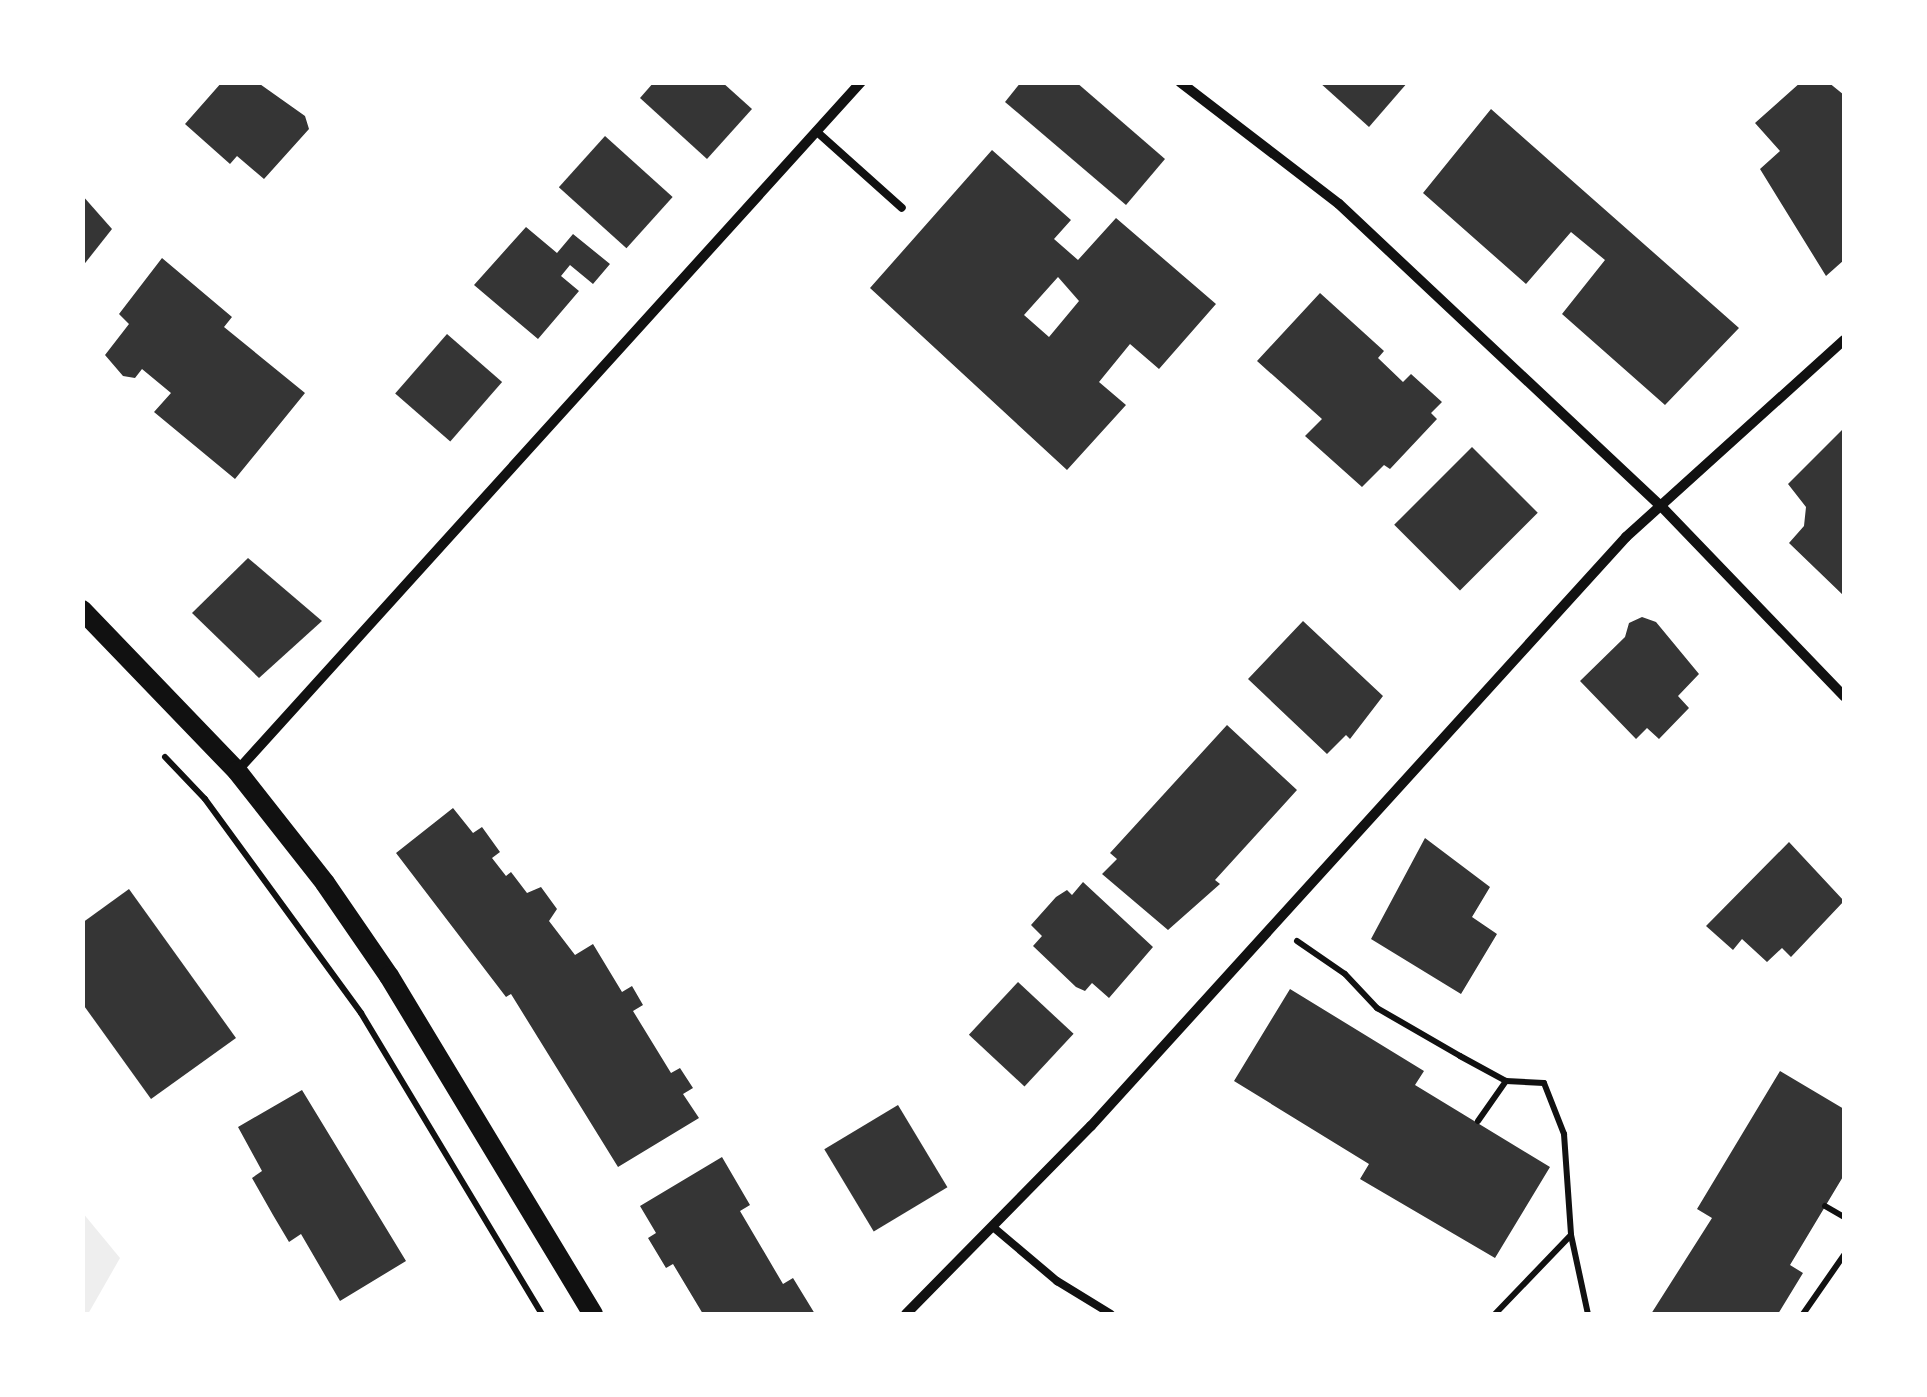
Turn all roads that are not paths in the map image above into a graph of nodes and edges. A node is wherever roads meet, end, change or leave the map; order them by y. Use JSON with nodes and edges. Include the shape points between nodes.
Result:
{"nodes":[{"id":1,"x":860,"y":82,"type":"edge"},
{"id":2,"x":1180,"y":82,"type":"edge"},
{"id":3,"x":816,"y":131,"type":"junction"},
{"id":4,"x":902,"y":208,"type":"dead end"},
{"id":5,"x":1844,"y":340,"type":"edge"},
{"id":6,"x":1659,"y":504,"type":"junction"},
{"id":7,"x":82,"y":610,"type":"edge"},
{"id":8,"x":1844,"y":696,"type":"edge"},
{"id":9,"x":237,"y":771,"type":"junction"},
{"id":10,"x":993,"y":1226,"type":"junction"},
{"id":11,"x":593,"y":1314,"type":"edge"},
{"id":12,"x":906,"y":1314,"type":"edge"},
{"id":13,"x":1111,"y":1314,"type":"edge"}],
"edges":[{"from":1,"to":3,"type":"street"},
{"from":2,"to":6,"type":"street","via":[[1339,204]]},
{"from":3,"to":4,"type":"lane"},
{"from":3,"to":9,"type":"street"},
{"from":5,"to":6,"type":"street"},
{"from":6,"to":8,"type":"street"},
{"from":6,"to":10,"type":"street"},
{"from":7,"to":9,"type":"main road"},
{"from":9,"to":11,"type":"main road","via":[[390,976]]},
{"from":10,"to":12,"type":"street"},
{"from":10,"to":13,"type":"lane","via":[[1057,1282]]}]}
